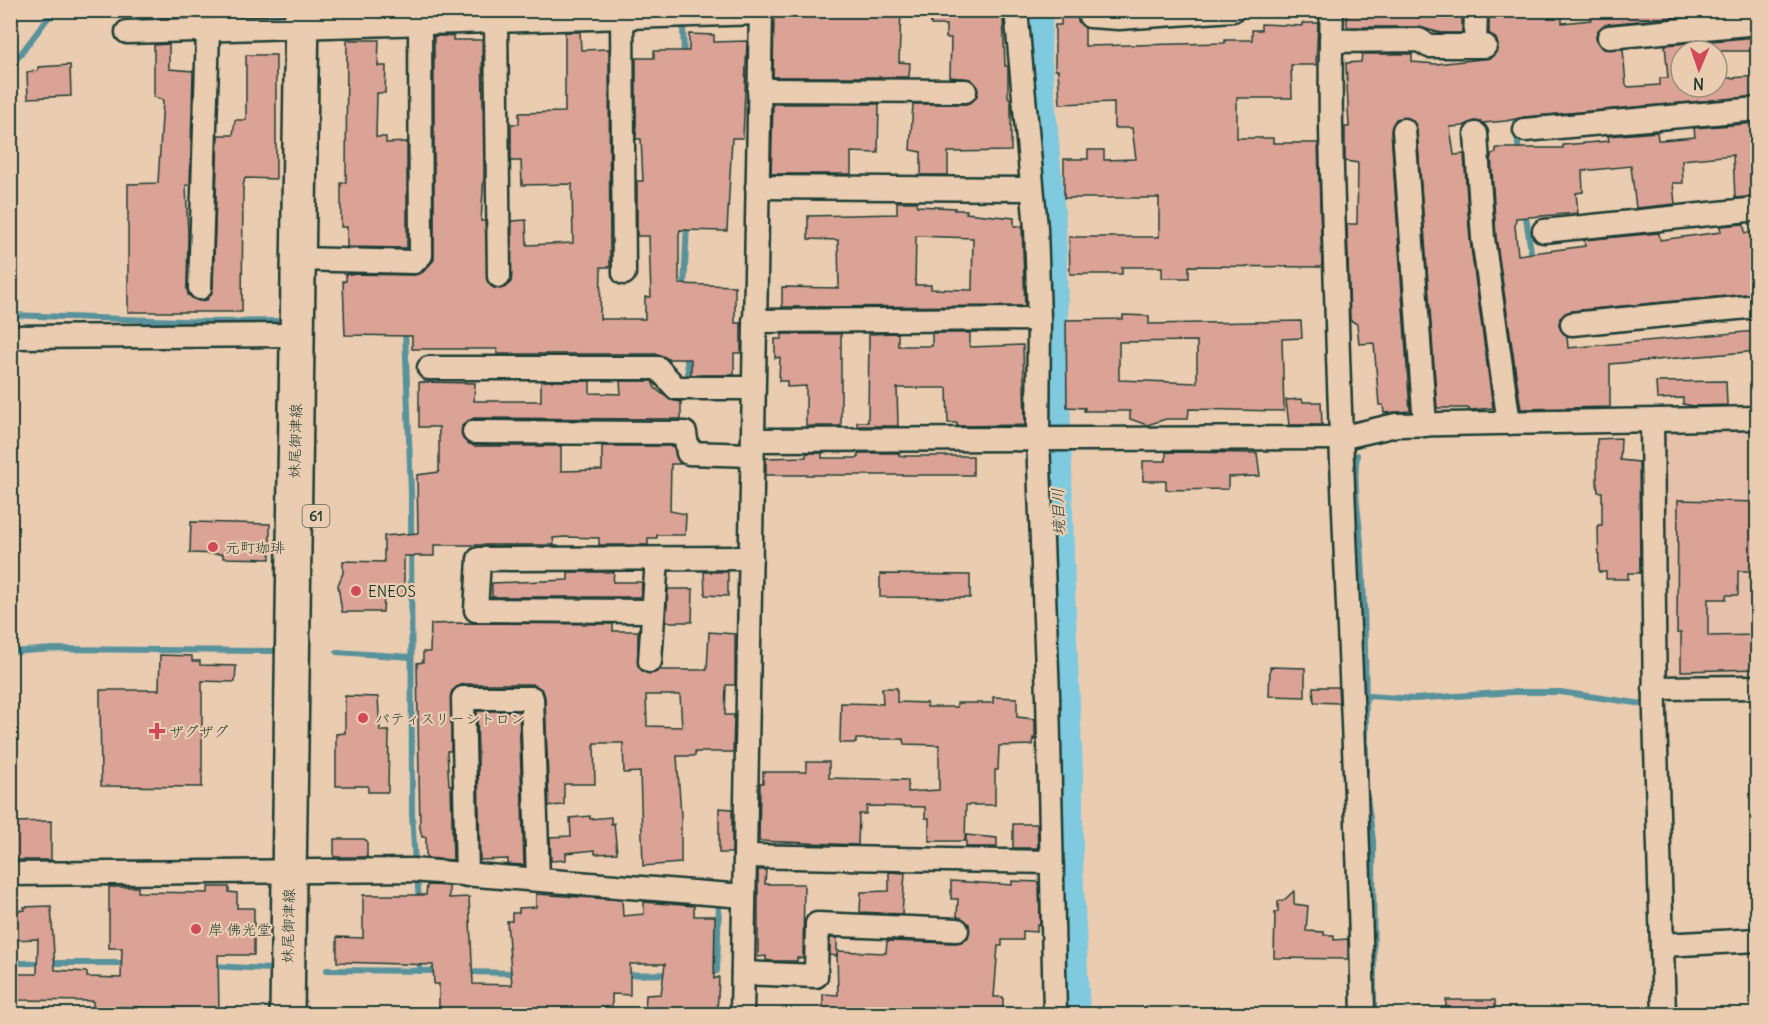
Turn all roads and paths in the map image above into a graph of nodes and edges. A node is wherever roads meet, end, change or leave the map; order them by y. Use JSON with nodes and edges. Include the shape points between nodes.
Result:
{"nodes":[{"id":1,"x":1016,"y":10,"type":"edge"},
{"id":2,"x":1233,"y":10,"type":"edge"},
{"id":3,"x":1332,"y":10,"type":"edge"},
{"id":4,"x":1476,"y":10,"type":"edge"},
{"id":5,"x":761,"y":12,"type":"edge"},
{"id":6,"x":1090,"y":15,"type":"dead end"},
{"id":7,"x":312,"y":18,"type":"edge"},
{"id":8,"x":621,"y":18,"type":"junction"},
{"id":9,"x":496,"y":22,"type":"junction"},
{"id":10,"x":221,"y":23,"type":"edge"},
{"id":11,"x":1758,"y":23,"type":"edge"},
{"id":12,"x":420,"y":24,"type":"junction"},
{"id":13,"x":127,"y":32,"type":"dead end"},
{"id":14,"x":1609,"y":37,"type":"dead end"},
{"id":15,"x":1331,"y":41,"type":"junction"},
{"id":16,"x":759,"y":90,"type":"junction"},
{"id":17,"x":965,"y":91,"type":"dead end"},
{"id":18,"x":1758,"y":109,"type":"edge"},
{"id":19,"x":1404,"y":130,"type":"dead end"},
{"id":20,"x":1525,"y":130,"type":"dead end"},
{"id":21,"x":1476,"y":134,"type":"dead end"},
{"id":22,"x":757,"y":187,"type":"junction"},
{"id":23,"x":1032,"y":189,"type":"junction"},
{"id":24,"x":1758,"y":209,"type":"edge"},
{"id":25,"x":1545,"y":231,"type":"dead end"},
{"id":26,"x":309,"y":259,"type":"junction"},
{"id":27,"x":624,"y":273,"type":"dead end"},
{"id":28,"x":499,"y":276,"type":"dead end"},
{"id":29,"x":200,"y":288,"type":"dead end"},
{"id":30,"x":1758,"y":306,"type":"edge"},
{"id":31,"x":1039,"y":319,"type":"junction"},
{"id":32,"x":754,"y":321,"type":"junction"},
{"id":33,"x":1572,"y":324,"type":"dead end"},
{"id":34,"x":297,"y":335,"type":"junction"},
{"id":35,"x":10,"y":338,"type":"edge"},
{"id":36,"x":429,"y":368,"type":"dead end"},
{"id":37,"x":753,"y":388,"type":"junction"},
{"id":38,"x":1758,"y":418,"type":"edge"},
{"id":39,"x":1652,"y":421,"type":"junction"},
{"id":40,"x":1509,"y":423,"type":"junction"},
{"id":41,"x":1425,"y":425,"type":"junction"},
{"id":42,"x":474,"y":432,"type":"dead end"},
{"id":43,"x":1340,"y":438,"type":"junction"},
{"id":44,"x":1047,"y":439,"type":"junction"},
{"id":45,"x":752,"y":448,"type":"junction"},
{"id":46,"x":751,"y":558,"type":"junction"},
{"id":47,"x":657,"y":559,"type":"junction"},
{"id":48,"x":653,"y":611,"type":"junction"},
{"id":49,"x":650,"y":661,"type":"dead end"},
{"id":50,"x":1758,"y":687,"type":"edge"},
{"id":51,"x":1658,"y":695,"type":"junction"},
{"id":52,"x":745,"y":855,"type":"junction"},
{"id":53,"x":1051,"y":862,"type":"junction"},
{"id":54,"x":300,"y":870,"type":"junction"},
{"id":55,"x":10,"y":874,"type":"edge"},
{"id":56,"x":467,"y":875,"type":"junction"},
{"id":57,"x":538,"y":879,"type":"junction"},
{"id":58,"x":744,"y":896,"type":"junction"},
{"id":59,"x":957,"y":930,"type":"dead end"},
{"id":60,"x":1758,"y":940,"type":"edge"},
{"id":61,"x":1668,"y":945,"type":"junction"},
{"id":62,"x":743,"y":973,"type":"junction"},
{"id":63,"x":287,"y":1014,"type":"edge"},
{"id":64,"x":309,"y":1014,"type":"edge"},
{"id":65,"x":742,"y":1014,"type":"edge"},
{"id":66,"x":1055,"y":1014,"type":"edge"},
{"id":67,"x":1363,"y":1014,"type":"edge"},
{"id":68,"x":1664,"y":1014,"type":"edge"}],
"edges":[{"from":1,"to":23,"type":"street"},
{"from":2,"to":6,"type":"street","via":[[1119,18]]},
{"from":3,"to":15,"type":"street"},
{"from":4,"to":15,"type":"street","via":[[1480,46],[1429,46],[1419,40]]},
{"from":5,"to":8,"type":"street"},
{"from":5,"to":16,"type":"street"},
{"from":7,"to":10,"type":"street"},
{"from":7,"to":12,"type":"street"},
{"from":7,"to":26,"type":"main road","name":"妹尾御津線","number":"61"},
{"from":8,"to":9,"type":"street"},
{"from":8,"to":27,"type":"street"},
{"from":9,"to":12,"type":"street"},
{"from":9,"to":28,"type":"street"},
{"from":10,"to":13,"type":"street"},
{"from":10,"to":29,"type":"street"},
{"from":11,"to":14,"type":"street"},
{"from":12,"to":26,"type":"street","via":[[421,255],[414,262]]},
{"from":15,"to":43,"type":"street"},
{"from":16,"to":17,"type":"street"},
{"from":16,"to":22,"type":"street"},
{"from":18,"to":20,"type":"street"},
{"from":19,"to":41,"type":"street"},
{"from":21,"to":40,"type":"street","via":[[1483,238]]},
{"from":22,"to":23,"type":"street"},
{"from":22,"to":32,"type":"street"},
{"from":23,"to":31,"type":"street"},
{"from":24,"to":25,"type":"street"},
{"from":26,"to":34,"type":"main road","name":"妹尾御津線","number":"61"},
{"from":26,"to":54,"type":"main road","name":"妹尾御津線","number":"61"},
{"from":30,"to":33,"type":"street"},
{"from":31,"to":32,"type":"street"},
{"from":31,"to":44,"type":"street"},
{"from":32,"to":37,"type":"street"},
{"from":34,"to":35,"type":"street"},
{"from":34,"to":54,"type":"main road","name":"妹尾御津線","number":"61"},
{"from":36,"to":37,"type":"street","via":[[658,368],[676,388]]},
{"from":37,"to":45,"type":"street"},
{"from":38,"to":39,"type":"street"},
{"from":39,"to":40,"type":"street"},
{"from":39,"to":51,"type":"street"},
{"from":40,"to":41,"type":"street"},
{"from":41,"to":43,"type":"street","via":[[1396,425]]},
{"from":42,"to":45,"type":"street","via":[[685,433],[688,453]]},
{"from":43,"to":44,"type":"street"},
{"from":43,"to":67,"type":"street"},
{"from":44,"to":45,"type":"street"},
{"from":44,"to":53,"type":"street"},
{"from":45,"to":46,"type":"street"},
{"from":46,"to":47,"type":"street"},
{"from":46,"to":52,"type":"street"},
{"from":47,"to":48,"type":"street"},
{"from":47,"to":48,"type":"street","via":[[479,559],[476,610]]},
{"from":48,"to":49,"type":"street"},
{"from":50,"to":51,"type":"street"},
{"from":51,"to":61,"type":"street"},
{"from":52,"to":53,"type":"street"},
{"from":52,"to":58,"type":"street"},
{"from":53,"to":66,"type":"street"},
{"from":54,"to":55,"type":"street"},
{"from":54,"to":56,"type":"street"},
{"from":54,"to":63,"type":"main road","name":"妹尾御津線","number":"61"},
{"from":54,"to":64,"type":"main road","name":"妹尾御津線","number":"61"},
{"from":56,"to":57,"type":"street"},
{"from":56,"to":57,"type":"street","via":[[463,698],[532,699]]},
{"from":57,"to":58,"type":"street"},
{"from":58,"to":62,"type":"street"},
{"from":59,"to":62,"type":"street","via":[[817,924],[816,976]]},
{"from":60,"to":61,"type":"street"},
{"from":61,"to":68,"type":"street"},
{"from":62,"to":65,"type":"street"}]}
